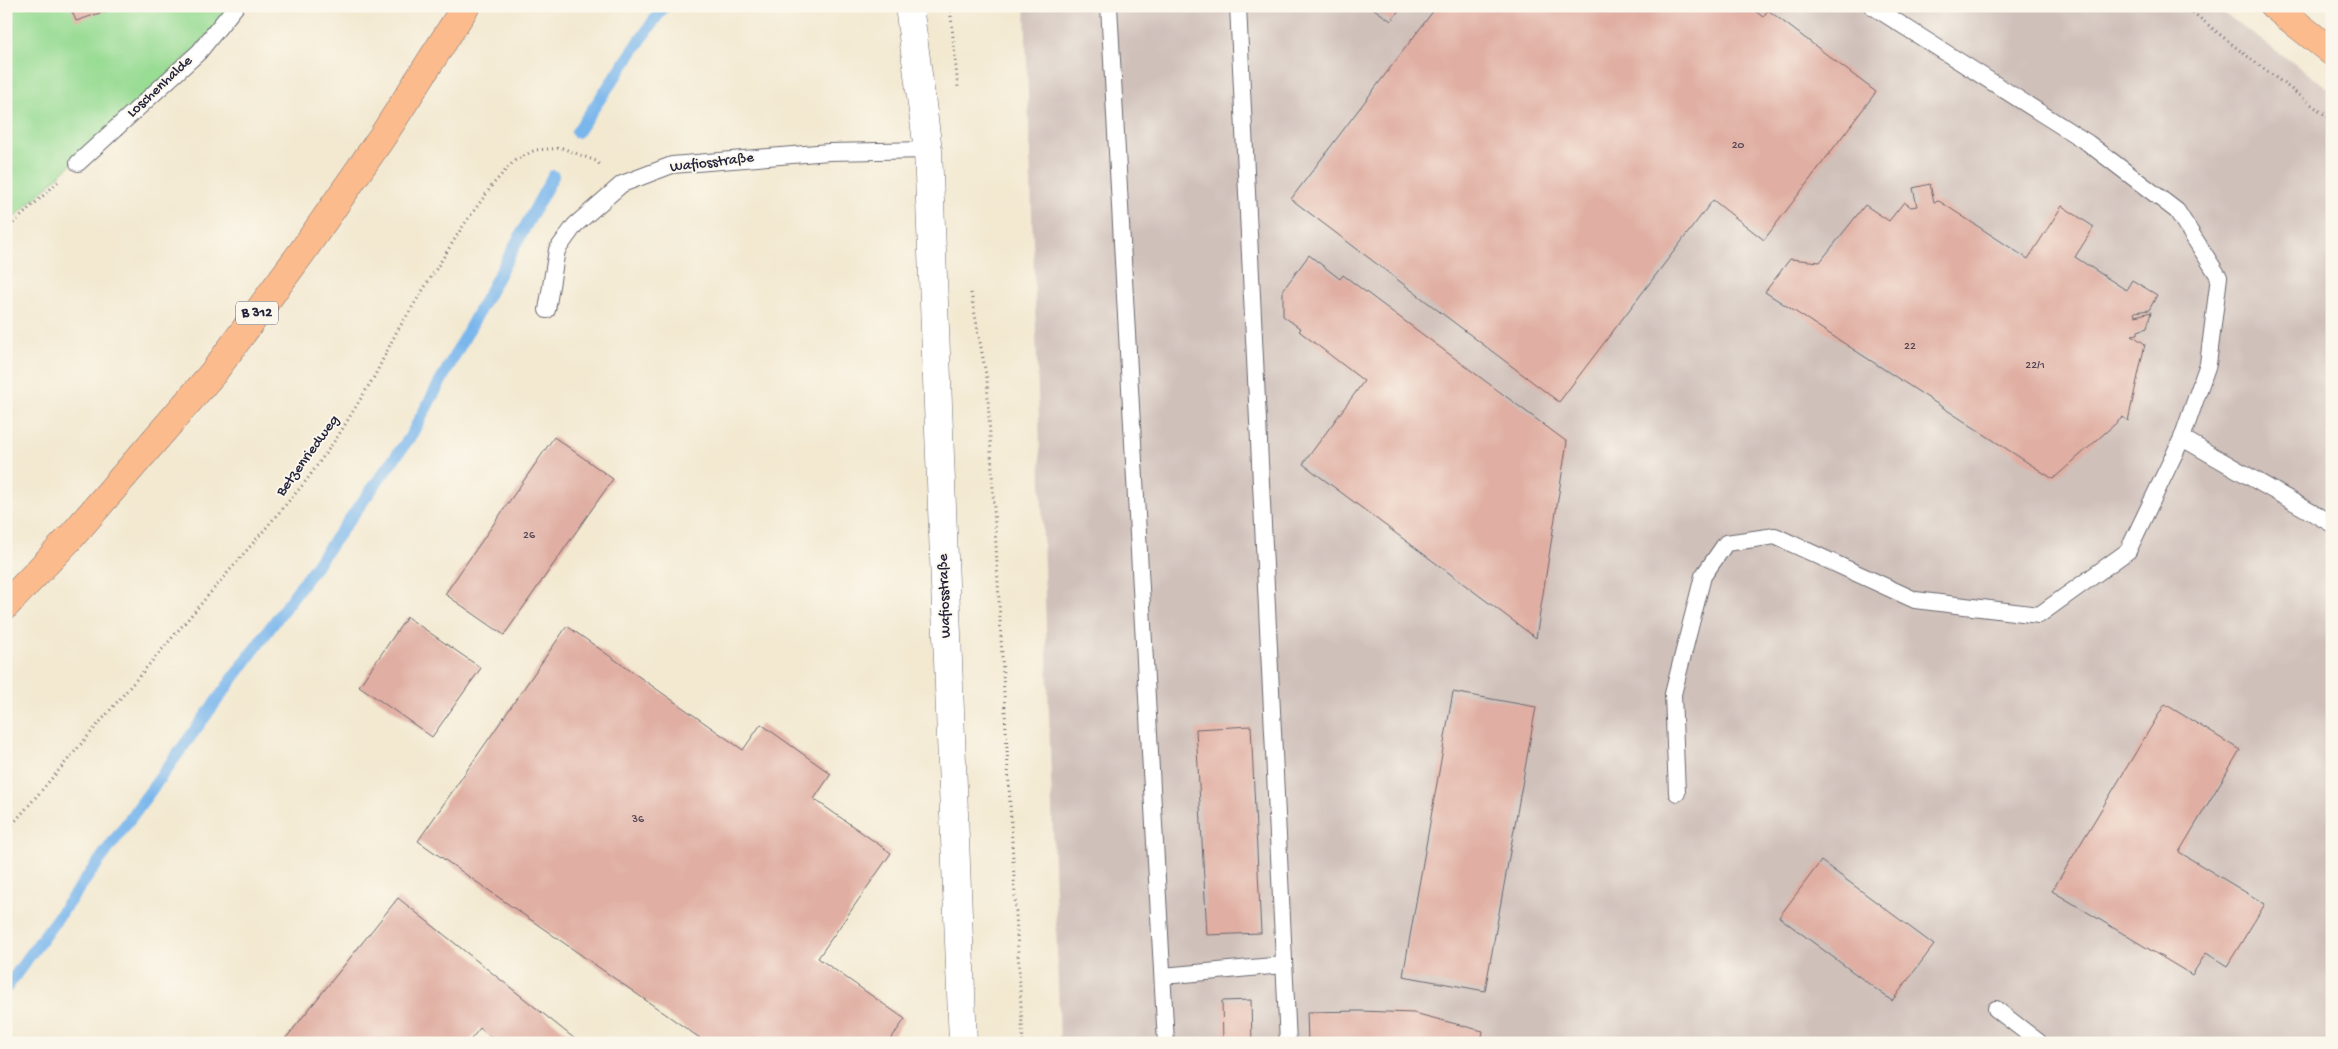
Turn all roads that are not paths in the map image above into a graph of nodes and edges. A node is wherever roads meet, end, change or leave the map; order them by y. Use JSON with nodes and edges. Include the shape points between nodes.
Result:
{"nodes":[{"id":1,"x":236,"y":6,"type":"edge"},
{"id":2,"x":455,"y":6,"type":"edge"},
{"id":3,"x":466,"y":6,"type":"edge"},
{"id":4,"x":476,"y":6,"type":"edge"},
{"id":5,"x":909,"y":6,"type":"edge"},
{"id":6,"x":1109,"y":6,"type":"edge"},
{"id":7,"x":1238,"y":6,"type":"edge"},
{"id":8,"x":1872,"y":6,"type":"edge"},
{"id":9,"x":2274,"y":6,"type":"edge"},
{"id":10,"x":442,"y":45,"type":"junction"},
{"id":11,"x":2332,"y":52,"type":"edge"},
{"id":12,"x":928,"y":150,"type":"junction"},
{"id":13,"x":78,"y":163,"type":"road end"},
{"id":14,"x":547,"y":310,"type":"dead end"},
{"id":15,"x":2182,"y":438,"type":"junction"},
{"id":16,"x":2332,"y":524,"type":"edge"},
{"id":17,"x":6,"y":605,"type":"edge"},
{"id":18,"x":1677,"y":793,"type":"dead end"},
{"id":19,"x":1284,"y":965,"type":"junction"},
{"id":20,"x":1163,"y":976,"type":"junction"},
{"id":21,"x":1996,"y":1009,"type":"dead end"},
{"id":22,"x":963,"y":1043,"type":"edge"},
{"id":23,"x":1166,"y":1043,"type":"edge"},
{"id":24,"x":1288,"y":1043,"type":"edge"},
{"id":25,"x":2040,"y":1043,"type":"edge"}],
"edges":[{"from":1,"to":13,"type":"lane","name":"Loschenhalde","via":[[199,52]]},
{"from":2,"to":10,"type":"main road","number":"B 312"},
{"from":3,"to":10,"type":"main road","number":"B 312"},
{"from":4,"to":10,"type":"main road","number":"B 312"},
{"from":5,"to":12,"type":"street","name":"Wafiosstraße"},
{"from":6,"to":20,"type":"lane"},
{"from":7,"to":19,"type":"lane"},
{"from":8,"to":15,"type":"lane","via":[[2088,143],[2177,211],[2218,277],[2208,364]]},
{"from":9,"to":11,"type":"main road"},
{"from":10,"to":17,"type":"main road","number":"B 312","via":[[302,252],[213,373],[77,530]]},
{"from":12,"to":14,"type":"lane","name":"Wafiosstraße","via":[[829,152],[672,165],[622,184],[575,225],[557,250]]},
{"from":12,"to":22,"type":"street","name":"Wafiosstraße"},
{"from":15,"to":16,"type":"lane"},
{"from":15,"to":18,"type":"lane","via":[[2128,551],[2039,614],[1915,600],[1775,536],[1726,543],[1703,576],[1673,694]]},
{"from":19,"to":20,"type":"lane"},
{"from":19,"to":24,"type":"lane"},
{"from":20,"to":23,"type":"lane"},
{"from":21,"to":25,"type":"lane"}]}
